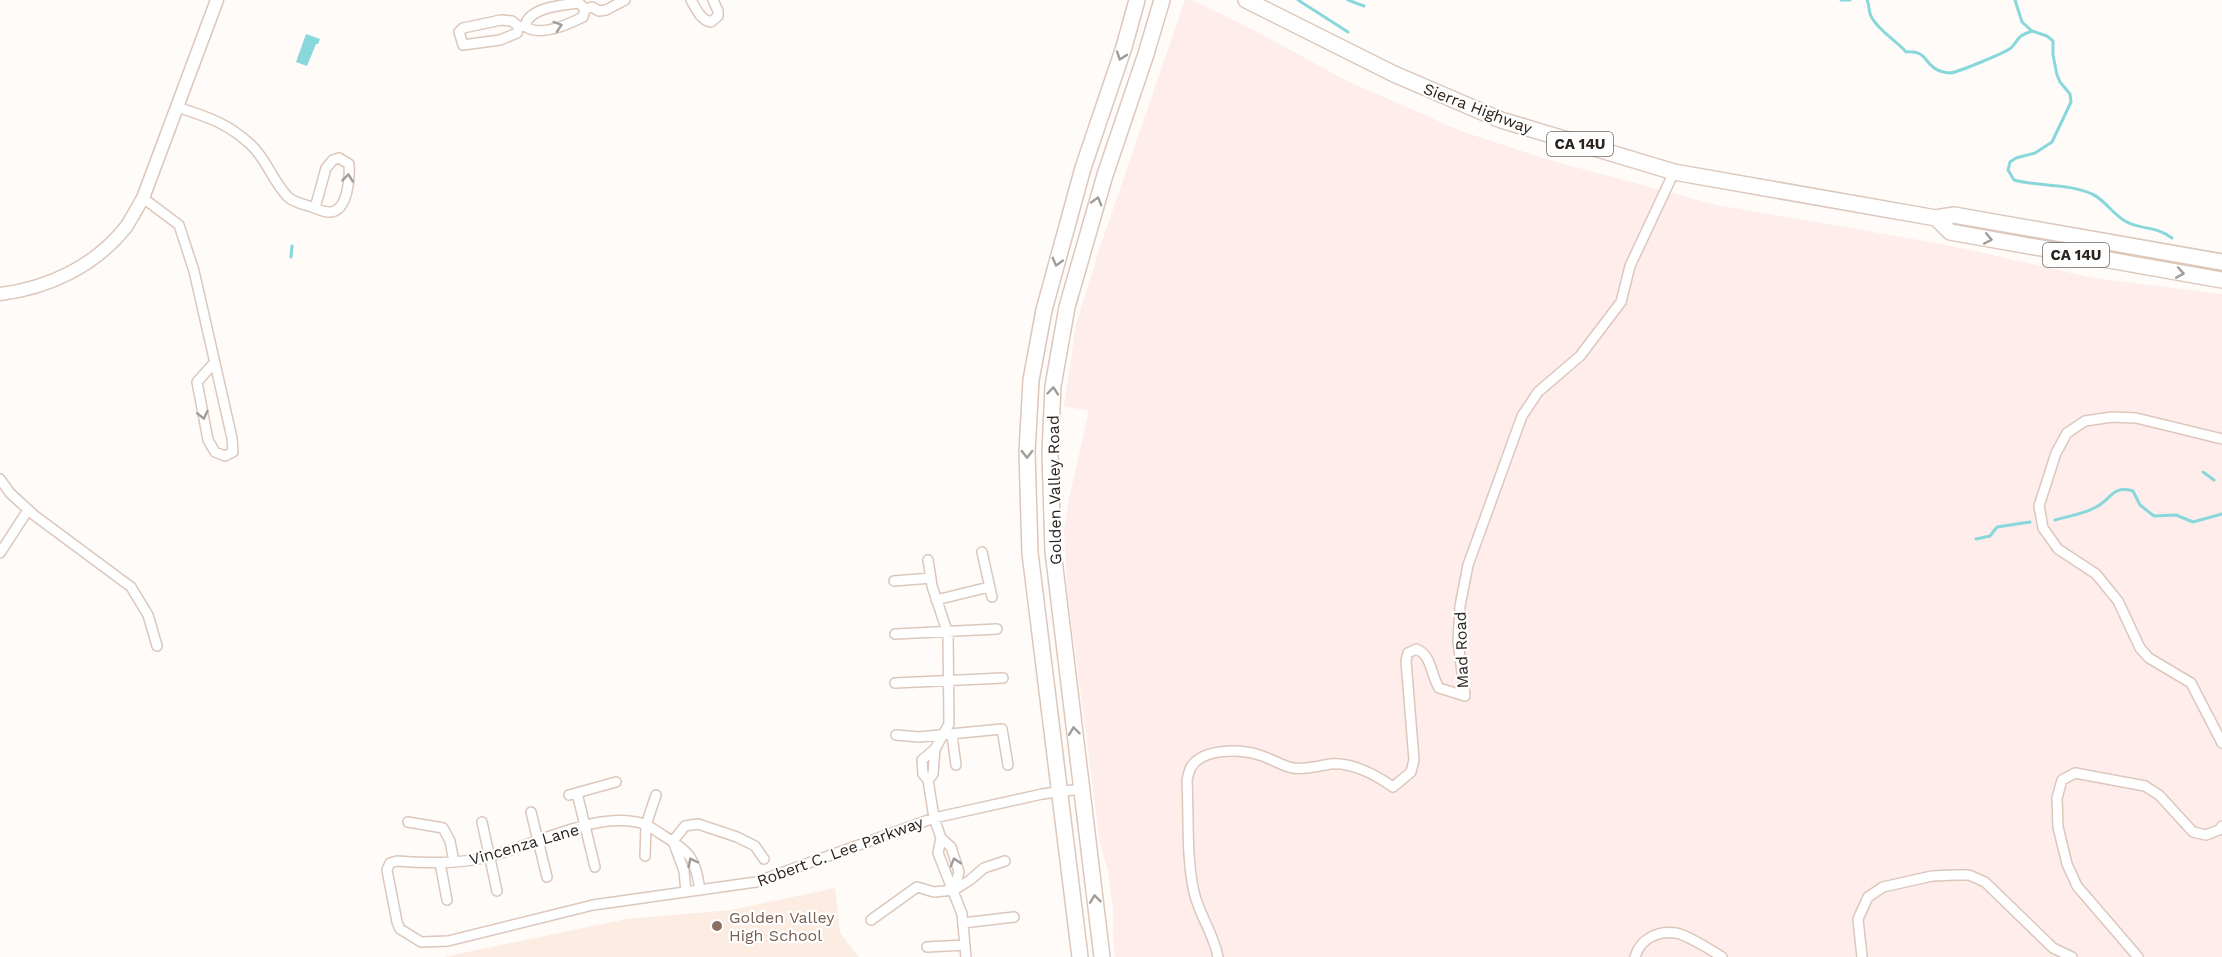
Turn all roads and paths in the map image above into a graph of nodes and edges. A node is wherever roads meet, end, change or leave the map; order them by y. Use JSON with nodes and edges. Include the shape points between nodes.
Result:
{"nodes":[{"id":1,"x":217,"y":0,"type":"edge"},
{"id":2,"x":625,"y":0,"type":"edge"},
{"id":3,"x":691,"y":0,"type":"edge"},
{"id":4,"x":713,"y":0,"type":"edge"},
{"id":5,"x":1137,"y":0,"type":"edge"},
{"id":6,"x":1162,"y":0,"type":"edge"},
{"id":7,"x":1246,"y":0,"type":"edge"},
{"id":8,"x":590,"y":5,"type":"edge"},
{"id":9,"x":522,"y":27,"type":"junction"},
{"id":10,"x":177,"y":107,"type":"junction"},
{"id":11,"x":1674,"y":172,"type":"junction"},
{"id":12,"x":143,"y":198,"type":"junction"},
{"id":13,"x":315,"y":208,"type":"junction"},
{"id":14,"x":1936,"y":218,"type":"junction"},
{"id":15,"x":2222,"y":262,"type":"edge"},
{"id":16,"x":2222,"y":280,"type":"edge"},
{"id":17,"x":0,"y":294,"type":"edge"},
{"id":18,"x":214,"y":363,"type":"junction"},
{"id":19,"x":2222,"y":439,"type":"edge"},
{"id":20,"x":0,"y":479,"type":"edge"},
{"id":21,"x":28,"y":510,"type":"junction"},
{"id":22,"x":982,"y":552,"type":"dead end"},
{"id":23,"x":0,"y":553,"type":"edge"},
{"id":24,"x":928,"y":560,"type":"dead end"},
{"id":25,"x":931,"y":578,"type":"junction"},
{"id":26,"x":894,"y":581,"type":"dead end"},
{"id":27,"x":936,"y":600,"type":"junction"},
{"id":28,"x":997,"y":629,"type":"dead end"},
{"id":29,"x":947,"y":631,"type":"junction"},
{"id":30,"x":895,"y":634,"type":"dead end"},
{"id":31,"x":157,"y":646,"type":"dead end"},
{"id":32,"x":1004,"y":678,"type":"dead end"},
{"id":33,"x":950,"y":682,"type":"junction"},
{"id":34,"x":895,"y":684,"type":"dead end"},
{"id":35,"x":896,"y":735,"type":"dead end"},
{"id":36,"x":948,"y":735,"type":"junction"},
{"id":37,"x":2222,"y":743,"type":"edge"},
{"id":38,"x":956,"y":765,"type":"dead end"},
{"id":39,"x":1008,"y":765,"type":"dead end"},
{"id":40,"x":616,"y":782,"type":"dead end"},
{"id":41,"x":1081,"y":789,"type":"junction"},
{"id":42,"x":1059,"y":791,"type":"junction"},
{"id":43,"x":656,"y":795,"type":"dead end"},
{"id":44,"x":531,"y":812,"type":"dead end"},
{"id":45,"x":934,"y":818,"type":"junction"},
{"id":46,"x":408,"y":822,"type":"dead end"},
{"id":47,"x":482,"y":822,"type":"dead end"},
{"id":48,"x":646,"y":825,"type":"junction"},
{"id":49,"x":584,"y":826,"type":"junction"},
{"id":50,"x":2222,"y":826,"type":"edge"},
{"id":51,"x":673,"y":841,"type":"junction"},
{"id":52,"x":538,"y":842,"type":"junction"},
{"id":53,"x":645,"y":856,"type":"dead end"},
{"id":54,"x":489,"y":857,"type":"junction"},
{"id":55,"x":764,"y":859,"type":"dead end"},
{"id":56,"x":1005,"y":861,"type":"dead end"},
{"id":57,"x":454,"y":862,"type":"junction"},
{"id":58,"x":440,"y":863,"type":"junction"},
{"id":59,"x":595,"y":867,"type":"dead end"},
{"id":60,"x":547,"y":877,"type":"dead end"},
{"id":61,"x":700,"y":890,"type":"junction"},
{"id":62,"x":954,"y":890,"type":"junction"},
{"id":63,"x":497,"y":891,"type":"dead end"},
{"id":64,"x":686,"y":892,"type":"junction"},
{"id":65,"x":447,"y":900,"type":"dead end"},
{"id":66,"x":1014,"y":917,"type":"dead end"},
{"id":67,"x":871,"y":920,"type":"dead end"},
{"id":68,"x":963,"y":923,"type":"junction"},
{"id":69,"x":421,"y":942,"type":"joint"},
{"id":70,"x":964,"y":945,"type":"junction"},
{"id":71,"x":927,"y":947,"type":"dead end"},
{"id":72,"x":966,"y":957,"type":"edge"},
{"id":73,"x":1080,"y":957,"type":"edge"},
{"id":74,"x":1102,"y":957,"type":"edge"},
{"id":75,"x":1218,"y":957,"type":"edge"},
{"id":76,"x":1635,"y":957,"type":"edge"},
{"id":77,"x":1722,"y":957,"type":"edge"},
{"id":78,"x":1862,"y":957,"type":"edge"},
{"id":79,"x":2072,"y":957,"type":"edge"},
{"id":80,"x":2138,"y":957,"type":"edge"}],
"edges":[{"from":1,"to":10,"type":"street"},
{"from":2,"to":8,"type":"street","via":[[599,11]]},
{"from":3,"to":4,"type":"street","via":[[700,15],[711,22],[718,16]]},
{"from":5,"to":42,"type":"main road","name":"Golden Valley Road","one_way":true,"via":[[1083,168],[1044,310],[1031,380],[1027,452],[1030,553]]},
{"from":41,"to":6,"type":"main road","name":"Golden Valley Road","one_way":true,"via":[[1053,551],[1053,386],[1067,307]]},
{"from":7,"to":11,"type":"main road","name":"Sierra Highway","number":"CA 14U","via":[[1394,74],[1501,120]]},
{"from":8,"to":9,"type":"street","via":[[579,3],[540,11]]},
{"from":9,"to":8,"type":"street","one_way":true,"via":[[538,31],[552,28],[583,17]]},
{"from":9,"to":9,"type":"street","via":[[501,20],[469,26],[459,32],[463,45],[472,45],[512,37]]},
{"from":10,"to":12,"type":"street"},
{"from":10,"to":13,"type":"street","via":[[216,120],[239,135],[258,153],[290,199]]},
{"from":11,"to":14,"type":"main road","name":"Sierra Highway","number":"CA 14U"},
{"from":11,"to":75,"type":"street","name":"Mad Road","via":[[1630,266],[1621,302],[1580,356],[1538,393],[1522,416],[1468,565],[1458,641],[1465,696],[1439,688],[1423,652],[1416,649],[1408,653],[1414,760],[1411,772],[1393,787],[1347,765],[1296,769],[1244,751],[1205,756],[1190,768],[1187,780],[1191,877]]},
{"from":12,"to":17,"type":"street","via":[[127,225],[85,264],[36,288]]},
{"from":12,"to":18,"type":"street","via":[[179,225],[194,271]]},
{"from":13,"to":13,"type":"street","one_way":true,"via":[[334,212],[342,205],[349,164],[339,158],[333,160]]},
{"from":14,"to":15,"type":"main road","name":"Sierra Highway","number":"CA 14U","via":[[1954,214]]},
{"from":14,"to":16,"type":"main road","name":"Sierra Highway","number":"CA 14U","one_way":true,"via":[[1950,232]]},
{"from":18,"to":18,"type":"street","one_way":true,"via":[[197,382],[208,440],[215,452],[225,456],[233,452],[232,438]]},
{"from":19,"to":37,"type":"street","via":[[2136,418],[2085,421],[2067,433],[2056,453],[2039,506],[2043,528],[2058,549],[2096,574],[2118,601],[2140,648],[2149,658],[2191,683]]},
{"from":20,"to":21,"type":"street"},
{"from":21,"to":23,"type":"street"},
{"from":21,"to":31,"type":"street","via":[[131,587],[148,615]]},
{"from":22,"to":27,"type":"street","via":[[990,592]]},
{"from":24,"to":25,"type":"street"},
{"from":25,"to":26,"type":"street"},
{"from":25,"to":27,"type":"street"},
{"from":27,"to":29,"type":"street"},
{"from":28,"to":29,"type":"street"},
{"from":29,"to":30,"type":"street"},
{"from":29,"to":33,"type":"street"},
{"from":32,"to":33,"type":"street"},
{"from":33,"to":34,"type":"street"},
{"from":33,"to":36,"type":"street"},
{"from":35,"to":36,"type":"street"},
{"from":36,"to":38,"type":"street"},
{"from":36,"to":39,"type":"street","via":[[1002,729]]},
{"from":36,"to":45,"type":"street","via":[[935,749],[933,774],[928,780]]},
{"from":40,"to":49,"type":"street","via":[[573,794]]},
{"from":41,"to":42,"type":"street","name":"Robert C. Lee Parkway"},
{"from":74,"to":41,"type":"main road","name":"Golden Valley Road","one_way":true},
{"from":42,"to":45,"type":"street","name":"Robert C. Lee Parkway"},
{"from":42,"to":73,"type":"main road","name":"Golden Valley Road"},
{"from":43,"to":48,"type":"street"},
{"from":44,"to":52,"type":"street"},
{"from":45,"to":61,"type":"street","name":"Robert C. Lee Parkway","via":[[756,882]]},
{"from":45,"to":62,"type":"street","via":[[959,872]]},
{"from":46,"to":57,"type":"street","via":[[443,828]]},
{"from":47,"to":54,"type":"street"},
{"from":48,"to":49,"type":"street","name":"Vincenza Lane","via":[[627,821]]},
{"from":48,"to":51,"type":"street","name":"Vincenza Lane"},
{"from":48,"to":53,"type":"street"},
{"from":49,"to":52,"type":"street","name":"Vincenza Lane"},
{"from":49,"to":59,"type":"street"},
{"from":50,"to":80,"type":"street","via":[[2206,835],[2193,832],[2159,795],[2145,786],[2075,773],[2061,780],[2058,827],[2067,864],[2077,886]]},
{"from":51,"to":55,"type":"street","via":[[685,826],[698,824],[755,846]]},
{"from":61,"to":51,"type":"street","name":"Vincenza Lane","one_way":true,"via":[[696,865]]},
{"from":51,"to":64,"type":"street","via":[[684,871]]},
{"from":52,"to":54,"type":"street","name":"Vincenza Lane"},
{"from":52,"to":60,"type":"street"},
{"from":54,"to":57,"type":"street","name":"Vincenza Lane"},
{"from":54,"to":63,"type":"street"},
{"from":56,"to":62,"type":"street","via":[[984,868]]},
{"from":57,"to":58,"type":"street","name":"Vincenza Lane"},
{"from":58,"to":65,"type":"street"},
{"from":58,"to":69,"type":"street","name":"Vincenza Lane","via":[[397,861],[390,863],[387,870],[400,929]]},
{"from":61,"to":64,"type":"street","name":"Robert C. Lee Parkway"},
{"from":62,"to":67,"type":"street","via":[[934,892],[916,886]]},
{"from":62,"to":68,"type":"street"},
{"from":64,"to":69,"type":"street","name":"Robert C. Lee Parkway","via":[[593,904],[448,941]]},
{"from":66,"to":68,"type":"street"},
{"from":68,"to":70,"type":"street"},
{"from":70,"to":71,"type":"street"},
{"from":70,"to":72,"type":"street"},
{"from":76,"to":77,"type":"street","via":[[1646,938],[1677,933]]},
{"from":78,"to":79,"type":"street","via":[[1858,919],[1868,897],[1883,887],[1955,875],[1969,875],[1985,882],[2053,948]]}]}
